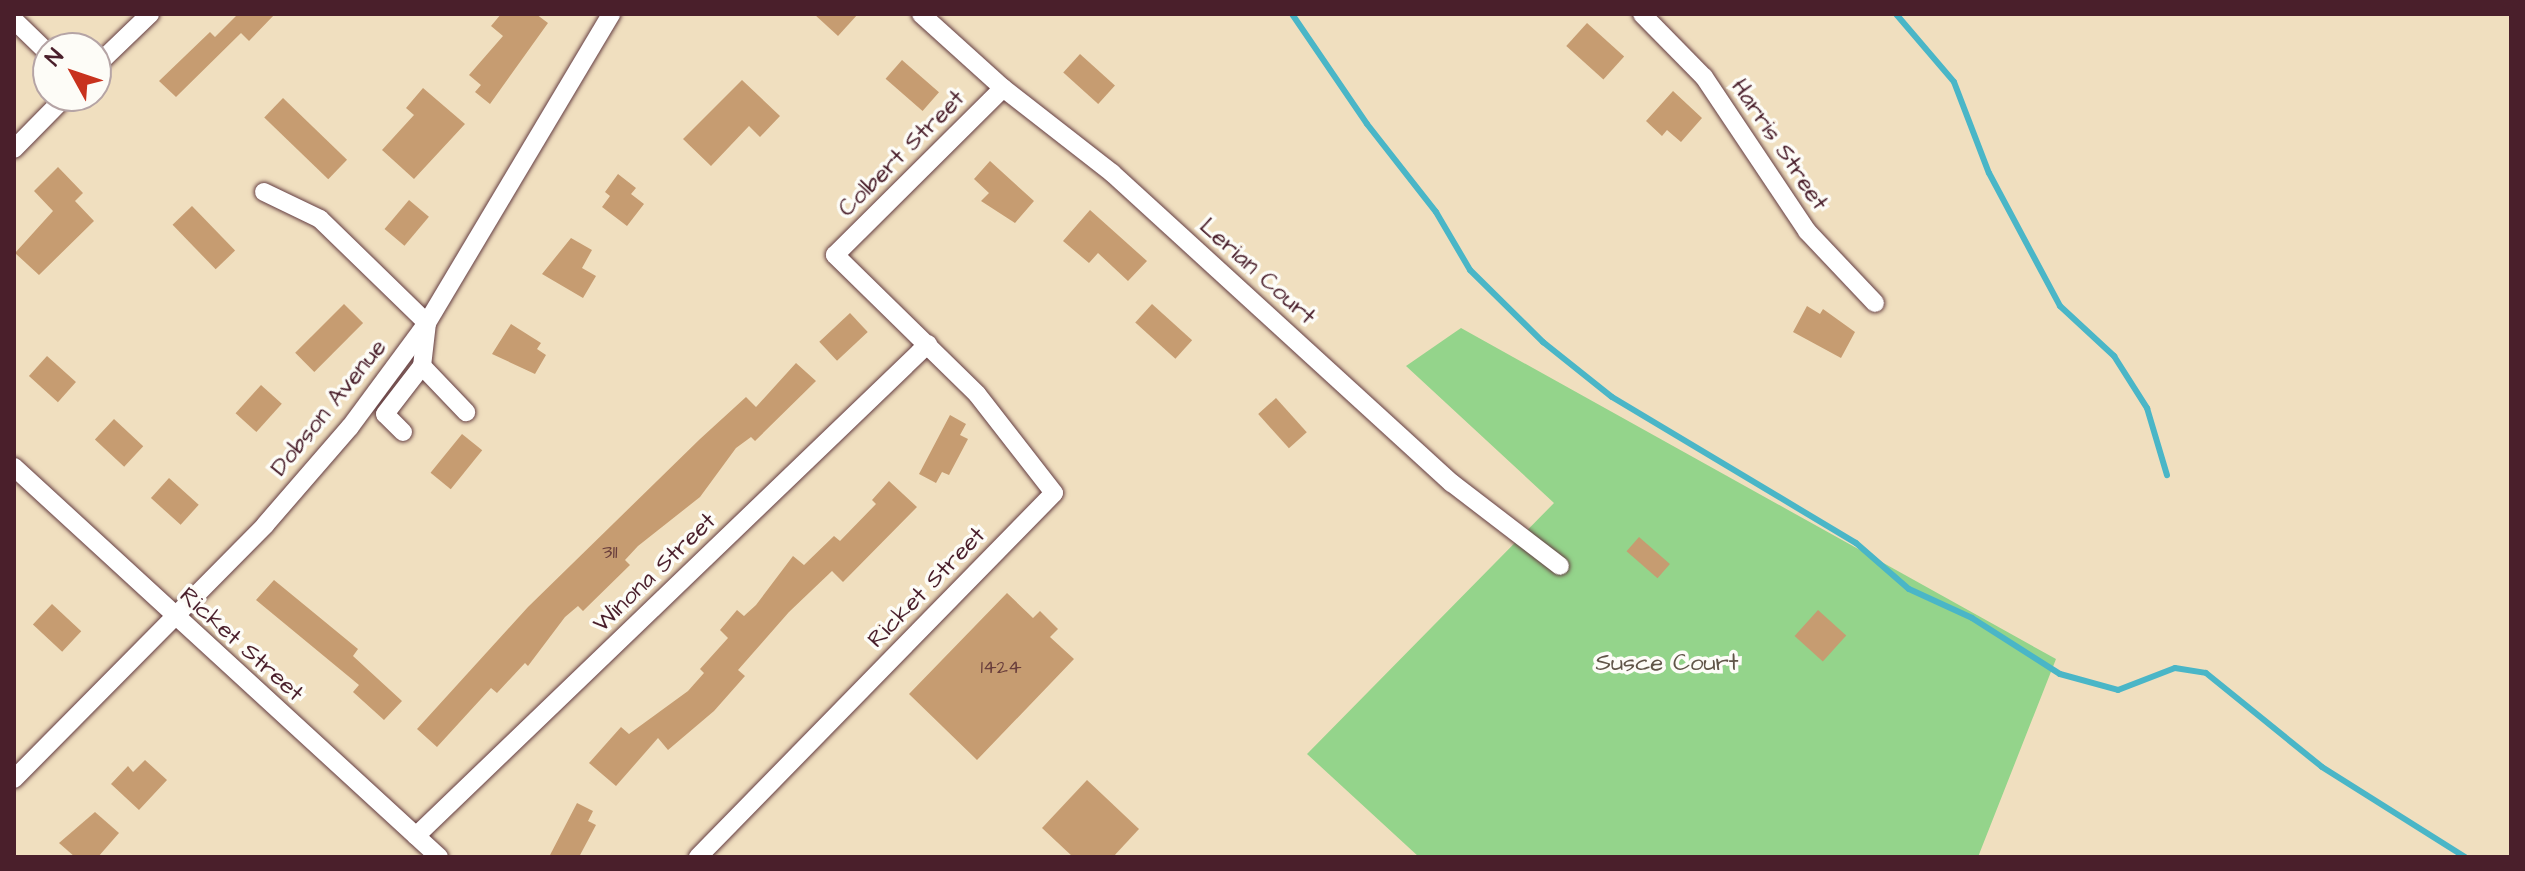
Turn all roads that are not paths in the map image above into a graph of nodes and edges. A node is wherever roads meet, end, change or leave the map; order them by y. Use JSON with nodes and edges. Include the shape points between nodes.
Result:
{"nodes":[{"id":1,"x":150,"y":14,"type":"edge"},
{"id":2,"x":611,"y":14,"type":"edge"},
{"id":3,"x":921,"y":14,"type":"edge"},
{"id":4,"x":1642,"y":14,"type":"edge"},
{"id":5,"x":14,"y":20,"type":"edge"},
{"id":6,"x":32,"y":37,"type":"edge"},
{"id":7,"x":112,"y":51,"type":"edge"},
{"id":8,"x":1003,"y":88,"type":"junction"},
{"id":9,"x":50,"y":112,"type":"edge"},
{"id":10,"x":14,"y":149,"type":"edge"},
{"id":11,"x":264,"y":192,"type":"dead end"},
{"id":12,"x":1875,"y":303,"type":"dead end"},
{"id":13,"x":427,"y":323,"type":"junction"},
{"id":14,"x":928,"y":344,"type":"junction"},
{"id":15,"x":422,"y":366,"type":"junction"},
{"id":16,"x":466,"y":412,"type":"dead end"},
{"id":17,"x":403,"y":432,"type":"dead end"},
{"id":18,"x":14,"y":467,"type":"edge"},
{"id":19,"x":1560,"y":566,"type":"dead end"},
{"id":20,"x":173,"y":616,"type":"junction"},
{"id":21,"x":14,"y":779,"type":"edge"},
{"id":22,"x":416,"y":836,"type":"junction"},
{"id":23,"x":439,"y":857,"type":"edge"},
{"id":24,"x":698,"y":857,"type":"edge"}],
"edges":[{"from":1,"to":7,"type":"street"},
{"from":2,"to":13,"type":"street","name":"Dobson Avenue"},
{"from":3,"to":8,"type":"street","name":"Lerian Court"},
{"from":4,"to":12,"type":"street","name":"Harris Street","via":[[1704,77],[1807,231]]},
{"from":5,"to":6,"type":"street"},
{"from":8,"to":14,"type":"street","name":"Colbert Street","via":[[835,255]]},
{"from":8,"to":19,"type":"street","name":"Lerian Court","via":[[1112,173],[1452,483]]},
{"from":9,"to":10,"type":"street"},
{"from":11,"to":13,"type":"street","via":[[320,219]]},
{"from":13,"to":15,"type":"street"},
{"from":13,"to":20,"type":"street","name":"Dobson Avenue","via":[[350,427]]},
{"from":14,"to":22,"type":"street","name":"Winona Street"},
{"from":14,"to":24,"type":"street","name":"Ricket Street","via":[[1004,426],[1054,493]]},
{"from":15,"to":16,"type":"street"},
{"from":15,"to":17,"type":"street","via":[[385,414]]},
{"from":18,"to":20,"type":"street","name":"Ricket Street"},
{"from":20,"to":21,"type":"street","name":"Dobson Avenue"},
{"from":20,"to":22,"type":"street","name":"Ricket Street"},
{"from":22,"to":23,"type":"street","name":"Ricket Street"}]}
